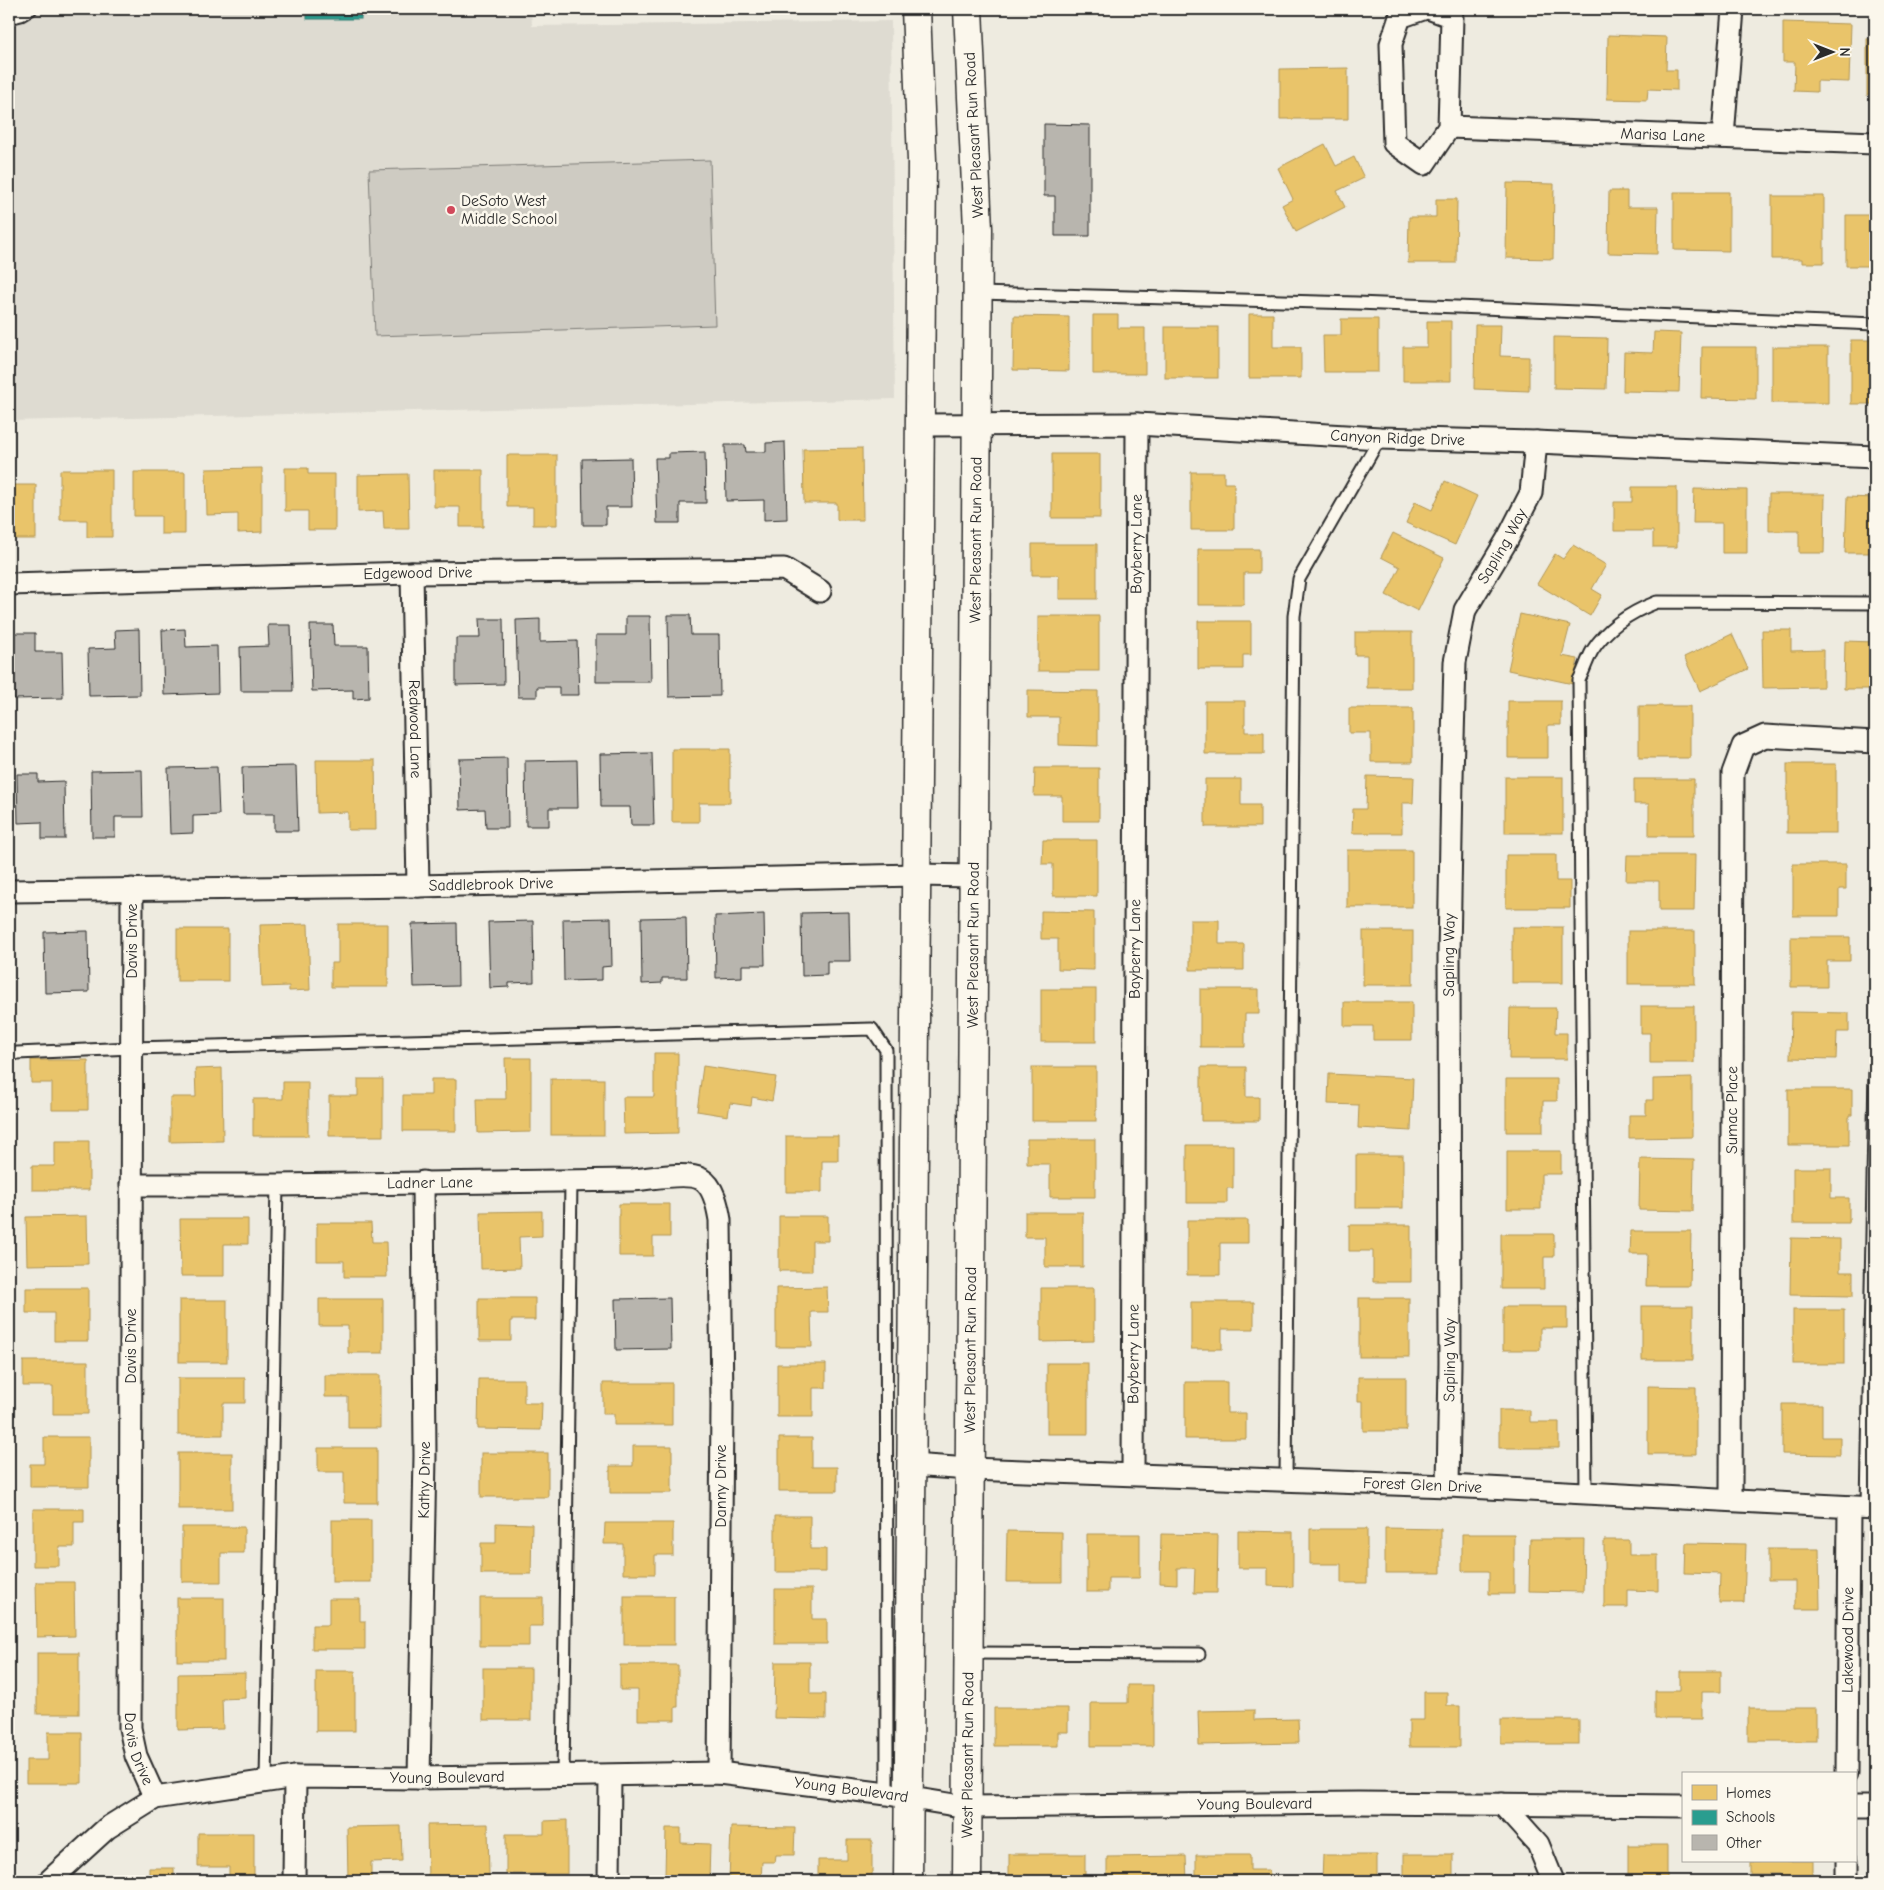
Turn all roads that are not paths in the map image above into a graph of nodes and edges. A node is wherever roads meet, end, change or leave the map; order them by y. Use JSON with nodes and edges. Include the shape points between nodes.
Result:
{"nodes":[{"id":1,"x":31,"y":9,"type":"edge"},
{"id":2,"x":916,"y":9,"type":"edge"},
{"id":3,"x":968,"y":9,"type":"edge"},
{"id":4,"x":1423,"y":9,"type":"edge"},
{"id":5,"x":1431,"y":9,"type":"edge"},
{"id":6,"x":1733,"y":9,"type":"edge"},
{"id":7,"x":9,"y":18,"type":"edge"},
{"id":8,"x":1449,"y":127,"type":"junction"},
{"id":9,"x":1724,"y":138,"type":"junction"},
{"id":10,"x":1875,"y":143,"type":"edge"},
{"id":11,"x":978,"y":294,"type":"junction"},
{"id":12,"x":1875,"y":324,"type":"edge"},
{"id":13,"x":1137,"y":424,"type":"junction"},
{"id":14,"x":920,"y":426,"type":"junction"},
{"id":15,"x":977,"y":426,"type":"junction"},
{"id":16,"x":1380,"y":438,"type":"junction"},
{"id":17,"x":1536,"y":442,"type":"junction"},
{"id":18,"x":1875,"y":457,"type":"edge"},
{"id":19,"x":412,"y":574,"type":"junction"},
{"id":20,"x":9,"y":584,"type":"edge"},
{"id":21,"x":820,"y":591,"type":"dead end"},
{"id":22,"x":1875,"y":604,"type":"edge"},
{"id":23,"x":1875,"y":742,"type":"edge"},
{"id":24,"x":916,"y":875,"type":"junction"},
{"id":25,"x":974,"y":876,"type":"junction"},
{"id":26,"x":418,"y":886,"type":"junction"},
{"id":27,"x":132,"y":889,"type":"junction"},
{"id":28,"x":9,"y":891,"type":"edge"},
{"id":29,"x":132,"y":1048,"type":"junction"},
{"id":30,"x":9,"y":1056,"type":"edge"},
{"id":31,"x":1875,"y":1070,"type":"edge"},
{"id":32,"x":571,"y":1181,"type":"junction"},
{"id":33,"x":422,"y":1182,"type":"junction"},
{"id":34,"x":131,"y":1185,"type":"junction"},
{"id":35,"x":277,"y":1185,"type":"junction"},
{"id":36,"x":716,"y":1200,"type":"joint"},
{"id":37,"x":911,"y":1465,"type":"junction"},
{"id":38,"x":970,"y":1469,"type":"junction"},
{"id":39,"x":1132,"y":1474,"type":"junction"},
{"id":40,"x":1286,"y":1479,"type":"junction"},
{"id":41,"x":1448,"y":1486,"type":"junction"},
{"id":42,"x":1586,"y":1492,"type":"junction"},
{"id":43,"x":1731,"y":1499,"type":"junction"},
{"id":44,"x":1863,"y":1507,"type":"edge"},
{"id":45,"x":968,"y":1654,"type":"junction"},
{"id":46,"x":1198,"y":1654,"type":"dead end"},
{"id":47,"x":1847,"y":1772,"type":"edge"},
{"id":48,"x":718,"y":1773,"type":"junction"},
{"id":49,"x":563,"y":1776,"type":"junction"},
{"id":50,"x":610,"y":1776,"type":"junction"},
{"id":51,"x":295,"y":1777,"type":"junction"},
{"id":52,"x":419,"y":1778,"type":"junction"},
{"id":53,"x":266,"y":1781,"type":"junction"},
{"id":54,"x":897,"y":1796,"type":"junction"},
{"id":55,"x":155,"y":1798,"type":"junction"},
{"id":56,"x":1502,"y":1804,"type":"junction"},
{"id":57,"x":1682,"y":1806,"type":"edge"},
{"id":58,"x":967,"y":1807,"type":"junction"},
{"id":59,"x":1856,"y":1807,"type":"edge"},
{"id":60,"x":1875,"y":1807,"type":"edge"},
{"id":61,"x":1847,"y":1862,"type":"edge"},
{"id":62,"x":49,"y":1881,"type":"edge"},
{"id":63,"x":294,"y":1881,"type":"edge"},
{"id":64,"x":609,"y":1881,"type":"edge"},
{"id":65,"x":908,"y":1881,"type":"edge"},
{"id":66,"x":967,"y":1881,"type":"edge"},
{"id":67,"x":1553,"y":1881,"type":"edge"},
{"id":68,"x":1847,"y":1881,"type":"edge"}],
"edges":[{"from":1,"to":7,"type":"lane","via":[[21,16]]},
{"from":2,"to":14,"type":"main road","via":[[922,161]]},
{"from":3,"to":11,"type":"main road","name":"West Pleasant Run Road"},
{"from":4,"to":8,"type":"street","via":[[1400,17],[1391,44],[1394,143],[1424,164]]},
{"from":5,"to":8,"type":"street","via":[[1452,17]]},
{"from":6,"to":9,"type":"street"},
{"from":8,"to":9,"type":"street","name":"Marisa Lane"},
{"from":9,"to":10,"type":"street","name":"Marisa Lane"},
{"from":11,"to":12,"type":"lane","via":[[1357,304]]},
{"from":11,"to":15,"type":"main road","name":"West Pleasant Run Road"},
{"from":13,"to":15,"type":"street","name":"Canyon Ridge Drive"},
{"from":13,"to":16,"type":"street","name":"Canyon Ridge Drive"},
{"from":13,"to":39,"type":"street","name":"Bayberry Lane"},
{"from":14,"to":15,"type":"street","name":"Canyon Ridge Drive"},
{"from":14,"to":24,"type":"main road"},
{"from":15,"to":25,"type":"main road","name":"West Pleasant Run Road"},
{"from":16,"to":17,"type":"street","name":"Canyon Ridge Drive"},
{"from":16,"to":40,"type":"lane","via":[[1299,579],[1294,616]]},
{"from":17,"to":18,"type":"street","name":"Canyon Ridge Drive"},
{"from":17,"to":41,"type":"street","name":"Sapling Way","via":[[1531,493],[1465,610],[1455,662],[1450,956]]},
{"from":19,"to":20,"type":"street","name":"Edgewood Drive"},
{"from":19,"to":21,"type":"street","name":"Edgewood Drive","via":[[784,569]]},
{"from":19,"to":26,"type":"street","name":"Redwood Lane"},
{"from":22,"to":42,"type":"lane","via":[[1657,602],[1634,611],[1610,629],[1593,651],[1579,680]]},
{"from":23,"to":43,"type":"street","name":"Sumac Place","via":[[1765,736],[1743,746],[1733,773]]},
{"from":24,"to":25,"type":"street","name":"Saddlebrook Drive"},
{"from":24,"to":26,"type":"street","name":"Saddlebrook Drive"},
{"from":24,"to":37,"type":"main road"},
{"from":25,"to":38,"type":"main road","name":"West Pleasant Run Road"},
{"from":26,"to":27,"type":"street","name":"Saddlebrook Drive"},
{"from":27,"to":28,"type":"street","name":"Saddlebrook Drive"},
{"from":27,"to":29,"type":"street","name":"Davis Drive"},
{"from":29,"to":30,"type":"lane"},
{"from":29,"to":34,"type":"street","name":"Davis Drive"},
{"from":29,"to":54,"type":"lane","via":[[872,1029],[886,1050]]},
{"from":31,"to":44,"type":"lane"},
{"from":32,"to":33,"type":"street","name":"Ladner Lane"},
{"from":32,"to":36,"type":"street","name":"Ladner Lane","via":[[689,1176],[703,1180]]},
{"from":32,"to":49,"type":"lane"},
{"from":33,"to":35,"type":"street","name":"Ladner Lane"},
{"from":33,"to":52,"type":"street","name":"Kathy Drive","via":[[425,1456]]},
{"from":34,"to":35,"type":"street","name":"Ladner Lane"},
{"from":34,"to":55,"type":"street","name":"Davis Drive","via":[[130,1728],[136,1756]]},
{"from":35,"to":53,"type":"lane"},
{"from":36,"to":48,"type":"street","name":"Danny Drive","via":[[720,1220],[722,1405]]},
{"from":37,"to":38,"type":"street","name":"Forest Glen Drive"},
{"from":37,"to":54,"type":"main road"},
{"from":38,"to":39,"type":"street","name":"Forest Glen Drive"},
{"from":38,"to":45,"type":"main road","name":"West Pleasant Run Road"},
{"from":39,"to":40,"type":"street","name":"Forest Glen Drive"},
{"from":40,"to":41,"type":"street","name":"Forest Glen Drive"},
{"from":41,"to":42,"type":"street","name":"Forest Glen Drive"},
{"from":42,"to":43,"type":"street","name":"Forest Glen Drive"},
{"from":43,"to":44,"type":"street","name":"Forest Glen Drive"},
{"from":44,"to":47,"type":"street","name":"Lakewood Drive"},
{"from":45,"to":46,"type":"lane"},
{"from":45,"to":58,"type":"main road","name":"West Pleasant Run Road"},
{"from":48,"to":50,"type":"street","name":"Young Boulevard"},
{"from":48,"to":54,"type":"street","name":"Young Boulevard"},
{"from":49,"to":50,"type":"street","name":"Young Boulevard"},
{"from":49,"to":52,"type":"street","name":"Young Boulevard"},
{"from":50,"to":64,"type":"street"},
{"from":51,"to":52,"type":"street","name":"Young Boulevard"},
{"from":51,"to":53,"type":"street","name":"Young Boulevard"},
{"from":51,"to":63,"type":"street"},
{"from":53,"to":55,"type":"street","name":"Young Boulevard"},
{"from":54,"to":58,"type":"street","name":"Young Boulevard"},
{"from":54,"to":65,"type":"main road"},
{"from":55,"to":62,"type":"street","name":"Young Boulevard","via":[[107,1828]]},
{"from":56,"to":57,"type":"street","name":"Young Boulevard"},
{"from":56,"to":58,"type":"street","name":"Young Boulevard"},
{"from":56,"to":67,"type":"street","via":[[1538,1844]]},
{"from":58,"to":66,"type":"main road","name":"West Pleasant Run Road"},
{"from":59,"to":60,"type":"street"},
{"from":61,"to":68,"type":"street"}]}
